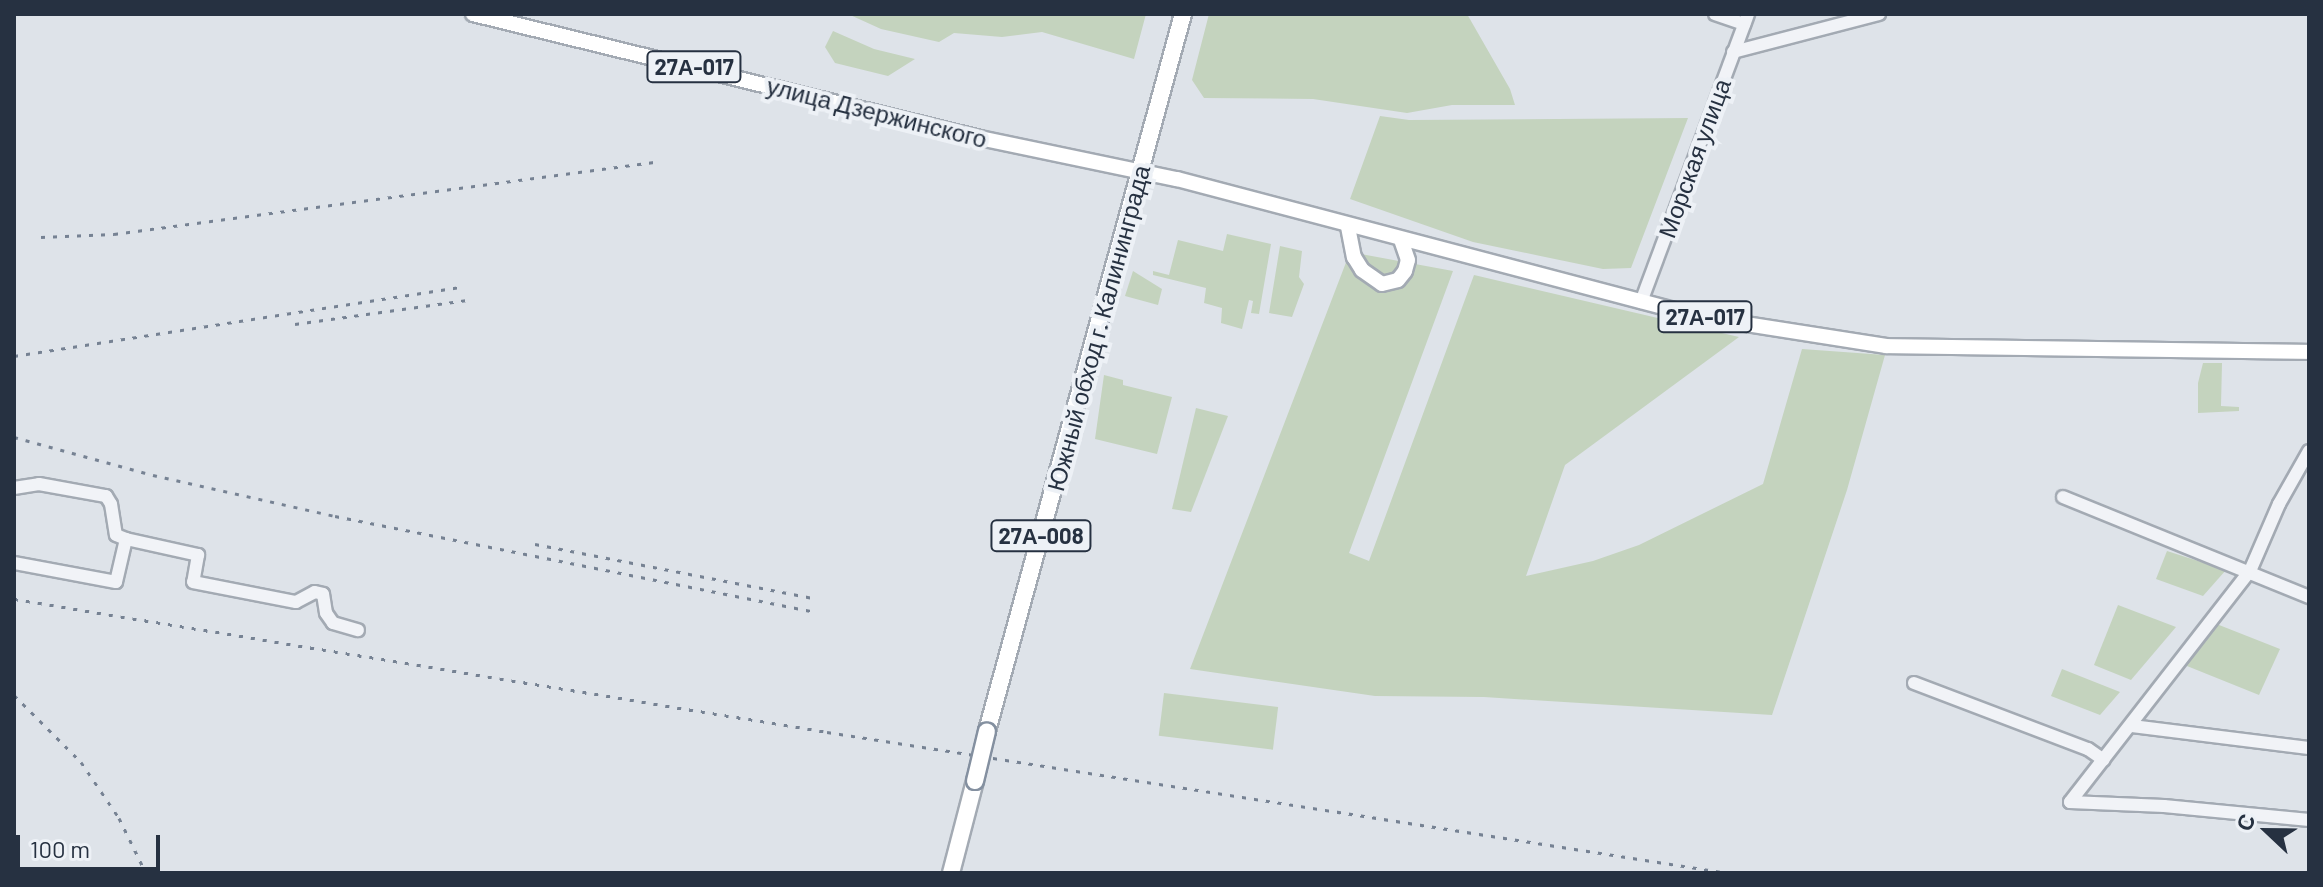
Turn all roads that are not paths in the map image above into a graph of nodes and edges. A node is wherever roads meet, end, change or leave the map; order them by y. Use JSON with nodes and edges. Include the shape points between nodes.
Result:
{"nodes":[{"id":1,"x":1183,"y":14,"type":"edge"},
{"id":2,"x":1715,"y":14,"type":"edge"},
{"id":3,"x":1879,"y":14,"type":"edge"},
{"id":4,"x":481,"y":15,"type":"edge"},
{"id":5,"x":1746,"y":19,"type":"edge"},
{"id":6,"x":1733,"y":52,"type":"junction"},
{"id":7,"x":1141,"y":172,"type":"junction"},
{"id":8,"x":1348,"y":227,"type":"junction"},
{"id":9,"x":1401,"y":240,"type":"junction"},
{"id":10,"x":1641,"y":302,"type":"junction"},
{"id":11,"x":2309,"y":352,"type":"edge"},
{"id":12,"x":2309,"y":451,"type":"edge"},
{"id":13,"x":14,"y":488,"type":"edge"},
{"id":14,"x":2063,"y":497,"type":"dead end"},
{"id":15,"x":126,"y":539,"type":"junction"},
{"id":16,"x":14,"y":563,"type":"edge"},
{"id":17,"x":2250,"y":571,"type":"junction"},
{"id":18,"x":2309,"y":597,"type":"edge"},
{"id":19,"x":358,"y":630,"type":"dead end"},
{"id":20,"x":1914,"y":683,"type":"dead end"},
{"id":21,"x":2132,"y":726,"type":"junction"},
{"id":22,"x":2309,"y":734,"type":"edge"},
{"id":23,"x":2306,"y":748,"type":"edge"},
{"id":24,"x":2104,"y":760,"type":"junction"},
{"id":25,"x":2309,"y":820,"type":"edge"},
{"id":26,"x":951,"y":873,"type":"edge"}],
"edges":[{"from":1,"to":7,"type":"highway","name":"Южный обход г. Калининграда","number":"27А-008"},
{"from":2,"to":5,"type":"street"},
{"from":3,"to":6,"type":"street"},
{"from":4,"to":7,"type":"main road","name":"улица Дзержинского","number":"27А-017","via":[[980,138]]},
{"from":5,"to":6,"type":"street","name":"Морская улица"},
{"from":6,"to":10,"type":"street","name":"Морская улица"},
{"from":7,"to":8,"type":"main road","number":"27А-017"},
{"from":7,"to":26,"type":"highway","name":"Южный обход г. Калининграда","number":"27А-008","bridge":true},
{"from":8,"to":9,"type":"main road","number":"27А-017"},
{"from":8,"to":9,"type":"main road","via":[[1354,257],[1382,284],[1398,280],[1405,271],[1408,260]]},
{"from":9,"to":10,"type":"main road","number":"27А-017"},
{"from":10,"to":11,"type":"main road","number":"27А-017","via":[[1701,317],[1886,346]]},
{"from":12,"to":17,"type":"street"},
{"from":13,"to":15,"type":"street","via":[[39,484],[106,496],[116,535]]},
{"from":14,"to":17,"type":"street"},
{"from":15,"to":16,"type":"street","via":[[116,582]]},
{"from":15,"to":19,"type":"street","via":[[198,555],[193,582],[296,602],[315,592],[323,594],[333,623]]},
{"from":17,"to":18,"type":"street"},
{"from":17,"to":21,"type":"street"},
{"from":20,"to":24,"type":"street","via":[[2088,749]]},
{"from":21,"to":23,"type":"street"},
{"from":21,"to":24,"type":"street"},
{"from":22,"to":23,"type":"street"},
{"from":24,"to":25,"type":"street","via":[[2070,802]]}]}
